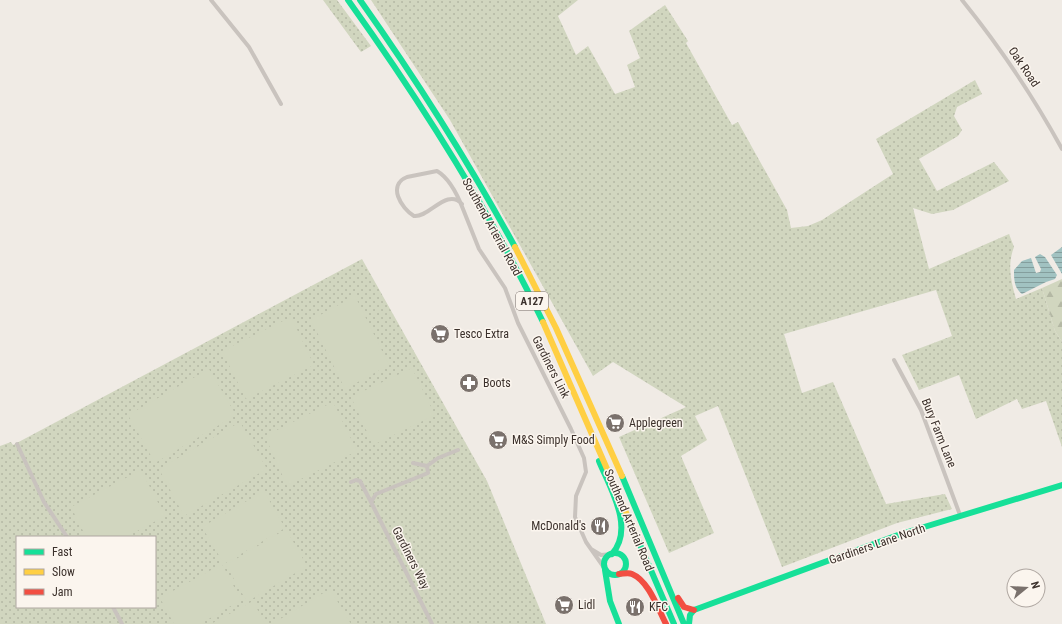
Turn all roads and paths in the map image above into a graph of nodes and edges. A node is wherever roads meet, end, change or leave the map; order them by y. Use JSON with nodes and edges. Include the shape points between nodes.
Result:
{"nodes":[{"id":1,"x":211,"y":0,"type":"edge"},
{"id":2,"x":348,"y":0,"type":"edge"},
{"id":3,"x":360,"y":0,"type":"edge"},
{"id":4,"x":962,"y":0,"type":"edge"},
{"id":5,"x":281,"y":104,"type":"dead end"},
{"id":6,"x":1062,"y":149,"type":"edge"},
{"id":7,"x":462,"y":204,"type":"junction"},
{"id":8,"x":894,"y":360,"type":"dead end"},
{"id":9,"x":564,"y":368,"type":"junction"},
{"id":10,"x":17,"y":444,"type":"dead end"},
{"id":11,"x":458,"y":450,"type":"dead end"},
{"id":12,"x":413,"y":464,"type":"dead end"},
{"id":13,"x":426,"y":466,"type":"junction"},
{"id":14,"x":350,"y":482,"type":"dead end"},
{"id":15,"x":1062,"y":485,"type":"edge"},
{"id":16,"x":371,"y":502,"type":"junction"},
{"id":17,"x":638,"y":515,"type":"junction"},
{"id":18,"x":960,"y":515,"type":"junction"},
{"id":19,"x":66,"y":536,"type":"edge"},
{"id":20,"x":586,"y":542,"type":"junction"},
{"id":21,"x":612,"y":554,"type":"junction"},
{"id":22,"x":605,"y":569,"type":"junction"},
{"id":23,"x":619,"y":574,"type":"junction"},
{"id":24,"x":609,"y":595,"type":"junction"},
{"id":25,"x":114,"y":608,"type":"edge"},
{"id":26,"x":694,"y":610,"type":"junction"},
{"id":27,"x":122,"y":624,"type":"edge"},
{"id":28,"x":432,"y":624,"type":"edge"},
{"id":29,"x":619,"y":624,"type":"edge"},
{"id":30,"x":666,"y":624,"type":"edge"},
{"id":31,"x":674,"y":624,"type":"edge"},
{"id":32,"x":684,"y":624,"type":"edge"},
{"id":33,"x":689,"y":624,"type":"edge"}],
"edges":[{"from":1,"to":5,"type":"street","via":[[249,47]]},
{"from":2,"to":9,"type":"main road","name":"Southend Arterial Road","number":"A127","via":[[412,92],[482,205],[527,290]]},
{"from":3,"to":17,"type":"main road","name":"Southend Arterial Road","number":"A127","via":[[423,90],[490,200],[536,286],[573,364]]},
{"from":4,"to":6,"type":"street","name":"Oak Road","via":[[1017,74]]},
{"from":7,"to":7,"type":"street","name":"Gardiners Link","via":[[449,199],[422,215],[414,216],[400,203],[398,185],[407,177],[437,172],[448,182]]},
{"from":7,"to":20,"type":"street","name":"Gardiners Link","via":[[479,249],[504,288],[518,323],[584,458],[586,472],[576,496],[574,512]]},
{"from":8,"to":18,"type":"street","name":"Bury Farm Lane","via":[[921,410]]},
{"from":9,"to":21,"type":"main road","number":"A127","via":[[621,521],[621,543]]},
{"from":9,"to":31,"type":"main road","name":"Southend Arterial Road","number":"A127"},
{"from":10,"to":19,"type":"street","via":[[44,502]]},
{"from":11,"to":13,"type":"street"},
{"from":12,"to":13,"type":"street"},
{"from":13,"to":16,"type":"street","via":[[428,473],[376,494]]},
{"from":14,"to":16,"type":"street","name":"Gardiners Way","via":[[360,481]]},
{"from":15,"to":18,"type":"main road","name":"Gardiners Lane North"},
{"from":16,"to":28,"type":"street","name":"Gardiners Way"},
{"from":17,"to":26,"type":"main road","number":"A127","via":[[681,604],[687,610]]},
{"from":17,"to":32,"type":"main road","name":"Southend Arterial Road","number":"A127"},
{"from":18,"to":26,"type":"main road","name":"Gardiners Lane North","via":[[898,535]]},
{"from":20,"to":21,"type":"street","name":"Gardiners Link","via":[[597,553]]},
{"from":20,"to":22,"type":"street","name":"Gardiners Link"},
{"from":21,"to":22,"type":"main road","via":[[604,560]]},
{"from":21,"to":23,"type":"main road","via":[[621,555],[625,560],[624,570]]},
{"from":22,"to":23,"type":"main road","via":[[611,574]]},
{"from":22,"to":24,"type":"main road"},
{"from":23,"to":24,"type":"main road","via":[[612,581]]},
{"from":23,"to":30,"type":"main road","via":[[630,573],[642,582]]},
{"from":24,"to":29,"type":"main road"},
{"from":25,"to":27,"type":"street"},
{"from":26,"to":33,"type":"main road","via":[[690,615]]}]}
